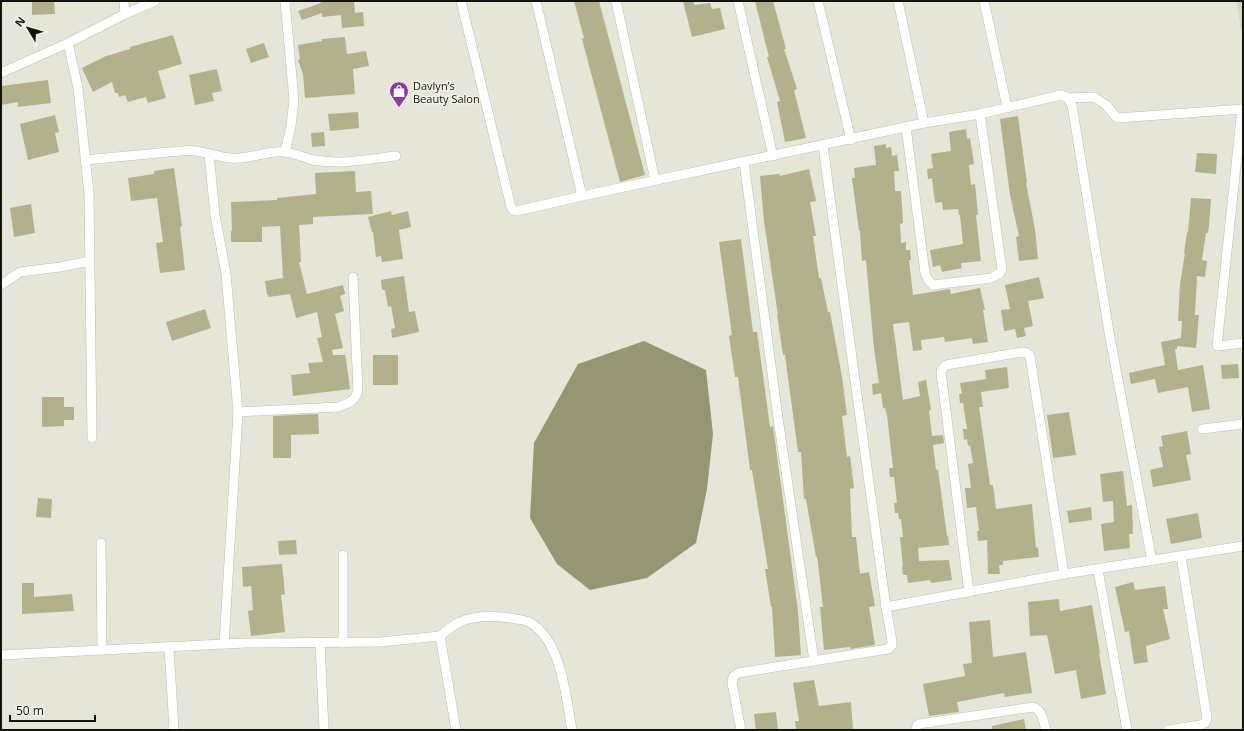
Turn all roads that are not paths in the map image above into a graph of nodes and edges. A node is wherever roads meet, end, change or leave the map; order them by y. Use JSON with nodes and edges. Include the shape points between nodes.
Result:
{"nodes":[{"id":1,"x":124,"y":1,"type":"edge"},
{"id":2,"x":155,"y":1,"type":"edge"},
{"id":3,"x":285,"y":1,"type":"edge"},
{"id":4,"x":461,"y":1,"type":"edge"},
{"id":5,"x":536,"y":1,"type":"edge"},
{"id":6,"x":616,"y":1,"type":"edge"},
{"id":7,"x":738,"y":1,"type":"edge"},
{"id":8,"x":818,"y":1,"type":"edge"},
{"id":9,"x":898,"y":1,"type":"edge"},
{"id":10,"x":984,"y":1,"type":"edge"},
{"id":11,"x":125,"y":14,"type":"junction"},
{"id":12,"x":68,"y":43,"type":"junction"},
{"id":13,"x":1,"y":73,"type":"edge"},
{"id":14,"x":1068,"y":98,"type":"junction"},
{"id":15,"x":1007,"y":107,"type":"junction"},
{"id":16,"x":1242,"y":109,"type":"edge"},
{"id":17,"x":980,"y":114,"type":"junction"},
{"id":18,"x":924,"y":123,"type":"junction"},
{"id":19,"x":906,"y":128,"type":"junction"},
{"id":20,"x":851,"y":140,"type":"junction"},
{"id":21,"x":823,"y":146,"type":"junction"},
{"id":22,"x":285,"y":152,"type":"junction"},
{"id":23,"x":209,"y":154,"type":"junction"},
{"id":24,"x":396,"y":156,"type":"dead end"},
{"id":25,"x":773,"y":156,"type":"junction"},
{"id":26,"x":85,"y":160,"type":"junction"},
{"id":27,"x":744,"y":162,"type":"junction"},
{"id":28,"x":655,"y":180,"type":"junction"},
{"id":29,"x":582,"y":196,"type":"junction"},
{"id":30,"x":90,"y":261,"type":"junction"},
{"id":31,"x":353,"y":277,"type":"dead end"},
{"id":32,"x":1,"y":284,"type":"edge"},
{"id":33,"x":1243,"y":343,"type":"edge"},
{"id":34,"x":238,"y":412,"type":"junction"},
{"id":35,"x":1243,"y":424,"type":"edge"},
{"id":36,"x":1202,"y":429,"type":"dead end"},
{"id":37,"x":92,"y":438,"type":"dead end"},
{"id":38,"x":101,"y":543,"type":"dead end"},
{"id":39,"x":1243,"y":546,"type":"edge"},
{"id":40,"x":343,"y":555,"type":"dead end"},
{"id":41,"x":1181,"y":556,"type":"junction"},
{"id":42,"x":1152,"y":561,"type":"junction"},
{"id":43,"x":1098,"y":570,"type":"junction"},
{"id":44,"x":1064,"y":574,"type":"junction"},
{"id":45,"x":969,"y":592,"type":"junction"},
{"id":46,"x":886,"y":607,"type":"junction"},
{"id":47,"x":440,"y":636,"type":"junction"},
{"id":48,"x":320,"y":643,"type":"junction"},
{"id":49,"x":344,"y":643,"type":"junction"},
{"id":50,"x":224,"y":644,"type":"junction"},
{"id":51,"x":169,"y":647,"type":"junction"},
{"id":52,"x":102,"y":650,"type":"junction"},
{"id":53,"x":1,"y":655,"type":"edge"},
{"id":54,"x":814,"y":661,"type":"junction"},
{"id":55,"x":174,"y":730,"type":"edge"},
{"id":56,"x":324,"y":730,"type":"edge"},
{"id":57,"x":456,"y":730,"type":"edge"},
{"id":58,"x":572,"y":730,"type":"edge"},
{"id":59,"x":740,"y":730,"type":"edge"},
{"id":60,"x":916,"y":730,"type":"edge"},
{"id":61,"x":1046,"y":730,"type":"edge"},
{"id":62,"x":1128,"y":730,"type":"edge"},
{"id":63,"x":1168,"y":730,"type":"edge"}],
"edges":[{"from":1,"to":11,"type":"street"},
{"from":2,"to":11,"type":"street"},
{"from":3,"to":22,"type":"street","via":[[294,100]]},
{"from":4,"to":29,"type":"street","via":[[511,207],[518,211]]},
{"from":5,"to":29,"type":"street"},
{"from":6,"to":28,"type":"street"},
{"from":7,"to":25,"type":"street"},
{"from":8,"to":20,"type":"street"},
{"from":9,"to":18,"type":"street"},
{"from":10,"to":15,"type":"street"},
{"from":11,"to":12,"type":"street"},
{"from":12,"to":13,"type":"street"},
{"from":12,"to":26,"type":"street","via":[[78,88]]},
{"from":14,"to":15,"type":"street","via":[[1061,95]]},
{"from":14,"to":16,"type":"street","via":[[1094,97],[1106,105],[1117,118]]},
{"from":14,"to":42,"type":"street","via":[[1072,106],[1108,325]]},
{"from":15,"to":17,"type":"street"},
{"from":16,"to":33,"type":"street","via":[[1217,346]]},
{"from":17,"to":18,"type":"street"},
{"from":17,"to":19,"type":"street","via":[[1002,269],[991,278],[933,285],[928,280]]},
{"from":18,"to":19,"type":"street"},
{"from":19,"to":20,"type":"street"},
{"from":20,"to":21,"type":"street"},
{"from":21,"to":25,"type":"street"},
{"from":21,"to":46,"type":"street"},
{"from":22,"to":23,"type":"street","via":[[232,159]]},
{"from":22,"to":24,"type":"street","via":[[332,162]]},
{"from":23,"to":26,"type":"street","via":[[195,150]]},
{"from":23,"to":34,"type":"street","via":[[215,215],[226,274]]},
{"from":25,"to":27,"type":"street"},
{"from":26,"to":30,"type":"street","via":[[89,194]]},
{"from":27,"to":28,"type":"street"},
{"from":27,"to":54,"type":"street"},
{"from":28,"to":29,"type":"street"},
{"from":30,"to":32,"type":"street","via":[[20,272]]},
{"from":30,"to":37,"type":"street"},
{"from":31,"to":34,"type":"street","via":[[358,391],[356,398],[338,407]]},
{"from":34,"to":50,"type":"street"},
{"from":35,"to":36,"type":"street"},
{"from":38,"to":52,"type":"street"},
{"from":39,"to":41,"type":"street"},
{"from":40,"to":49,"type":"street"},
{"from":41,"to":42,"type":"street"},
{"from":41,"to":63,"type":"street","via":[[1207,718],[1205,723],[1200,725]]},
{"from":42,"to":43,"type":"street"},
{"from":43,"to":44,"type":"street"},
{"from":43,"to":62,"type":"street"},
{"from":44,"to":45,"type":"street"},
{"from":44,"to":45,"type":"street","via":[[1030,356],[1022,352],[946,365],[941,372]]},
{"from":45,"to":46,"type":"street"},
{"from":46,"to":54,"type":"street","via":[[892,641],[888,649]]},
{"from":47,"to":49,"type":"street"},
{"from":47,"to":57,"type":"street"},
{"from":47,"to":58,"type":"street","via":[[460,622],[473,618],[494,616],[529,622],[545,635],[554,651]]},
{"from":48,"to":49,"type":"street"},
{"from":48,"to":50,"type":"street"},
{"from":48,"to":56,"type":"street"},
{"from":50,"to":51,"type":"street"},
{"from":51,"to":52,"type":"street"},
{"from":51,"to":55,"type":"street"},
{"from":52,"to":53,"type":"street"},
{"from":54,"to":59,"type":"street","via":[[738,673],[733,677]]},
{"from":60,"to":61,"type":"street","via":[[916,725],[919,724],[1033,707],[1041,711]]}]}
